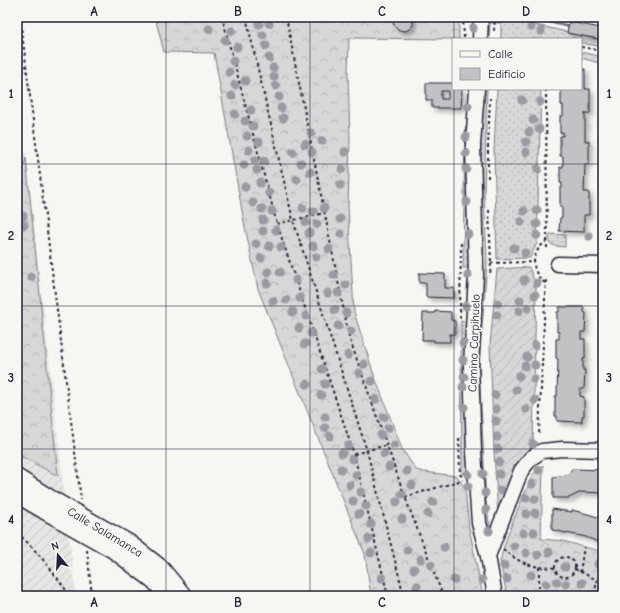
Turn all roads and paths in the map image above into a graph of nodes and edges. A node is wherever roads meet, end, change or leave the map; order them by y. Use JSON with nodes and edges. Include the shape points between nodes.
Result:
{"nodes":[{"id":1,"x":20,"y":17,"type":"edge"},
{"id":2,"x":222,"y":17,"type":"edge"},
{"id":3,"x":246,"y":17,"type":"edge"},
{"id":4,"x":286,"y":17,"type":"edge"},
{"id":5,"x":463,"y":17,"type":"edge"},
{"id":6,"x":481,"y":17,"type":"edge"},
{"id":7,"x":464,"y":38,"type":"edge"},
{"id":8,"x":480,"y":38,"type":"edge"},
{"id":9,"x":582,"y":47,"type":"edge"},
{"id":10,"x":603,"y":51,"type":"edge"},
{"id":11,"x":477,"y":90,"type":"edge"},
{"id":12,"x":546,"y":90,"type":"edge"},
{"id":13,"x":324,"y":213,"type":"junction"},
{"id":14,"x":293,"y":220,"type":"junction"},
{"id":15,"x":277,"y":224,"type":"junction"},
{"id":16,"x":546,"y":242,"type":"junction"},
{"id":17,"x":547,"y":251,"type":"dead end"},
{"id":18,"x":533,"y":262,"type":"junction"},
{"id":19,"x":491,"y":263,"type":"dead end"},
{"id":20,"x":558,"y":264,"type":"dead end"},
{"id":21,"x":603,"y":265,"type":"edge"},
{"id":22,"x":546,"y":277,"type":"dead end"},
{"id":23,"x":545,"y":283,"type":"junction"},
{"id":24,"x":539,"y":433,"type":"dead end"},
{"id":25,"x":387,"y":445,"type":"junction"},
{"id":26,"x":603,"y":450,"type":"edge"},
{"id":27,"x":367,"y":451,"type":"junction"},
{"id":28,"x":354,"y":454,"type":"junction"},
{"id":29,"x":17,"y":478,"type":"edge"},
{"id":30,"x":464,"y":480,"type":"dead end"},
{"id":31,"x":17,"y":494,"type":"edge"},
{"id":32,"x":405,"y":497,"type":"junction"},
{"id":33,"x":81,"y":501,"type":"dead end"},
{"id":34,"x":49,"y":505,"type":"junction"},
{"id":35,"x":17,"y":534,"type":"edge"},
{"id":36,"x":113,"y":541,"type":"junction"},
{"id":37,"x":501,"y":547,"type":"dead end"},
{"id":38,"x":584,"y":547,"type":"dead end"},
{"id":39,"x":87,"y":548,"type":"dead end"},
{"id":40,"x":488,"y":556,"type":"junction"},
{"id":41,"x":538,"y":567,"type":"junction"},
{"id":42,"x":555,"y":568,"type":"junction"},
{"id":43,"x":575,"y":570,"type":"junction"},
{"id":44,"x":580,"y":572,"type":"junction"},
{"id":45,"x":603,"y":576,"type":"edge"},
{"id":46,"x":597,"y":580,"type":"junction"},
{"id":47,"x":603,"y":595,"type":"edge"},
{"id":48,"x":70,"y":596,"type":"edge"},
{"id":49,"x":92,"y":596,"type":"edge"},
{"id":50,"x":168,"y":596,"type":"edge"},
{"id":51,"x":183,"y":596,"type":"edge"},
{"id":52,"x":388,"y":596,"type":"edge"},
{"id":53,"x":404,"y":596,"type":"edge"},
{"id":54,"x":443,"y":596,"type":"edge"},
{"id":55,"x":495,"y":596,"type":"edge"},
{"id":56,"x":539,"y":596,"type":"edge"}],
"edges":[{"from":1,"to":33,"type":"path"},
{"from":2,"to":15,"type":"path"},
{"from":3,"to":14,"type":"path"},
{"from":4,"to":13,"type":"path"},
{"from":5,"to":7,"type":"path"},
{"from":6,"to":8,"type":"street"},
{"from":9,"to":10,"type":"path"},
{"from":11,"to":40,"type":"street","name":"Camino Carpihuelo","via":[[474,145],[476,275],[471,365],[479,524]]},
{"from":12,"to":16,"type":"path"},
{"from":13,"to":14,"type":"path"},
{"from":13,"to":25,"type":"path","via":[[349,337]]},
{"from":14,"to":15,"type":"path"},
{"from":14,"to":27,"type":"path"},
{"from":15,"to":28,"type":"path"},
{"from":16,"to":17,"type":"path"},
{"from":16,"to":18,"type":"path","via":[[538,248]]},
{"from":18,"to":19,"type":"path"},
{"from":18,"to":23,"type":"path","via":[[537,276]]},
{"from":20,"to":21,"type":"street"},
{"from":22,"to":23,"type":"path"},
{"from":23,"to":24,"type":"path"},
{"from":25,"to":27,"type":"path"},
{"from":25,"to":32,"type":"path"},
{"from":26,"to":40,"type":"street","via":[[542,451],[531,458],[521,471]]},
{"from":27,"to":28,"type":"path"},
{"from":27,"to":53,"type":"path"},
{"from":28,"to":52,"type":"path"},
{"from":29,"to":34,"type":"main road","name":"Calle Salamanca"},
{"from":30,"to":32,"type":"path"},
{"from":31,"to":34,"type":"main road","name":"Calle Salamanca"},
{"from":32,"to":54,"type":"path"},
{"from":34,"to":36,"type":"main road","name":"Calle Salamanca","bridge":true},
{"from":35,"to":48,"type":"path","via":[[30,544]]},
{"from":36,"to":50,"type":"main road","name":"Calle Salamanca"},
{"from":36,"to":51,"type":"main road","name":"Calle Salamanca","via":[[128,543],[160,568]]},
{"from":37,"to":41,"type":"path","via":[[517,560]]},
{"from":38,"to":44,"type":"path"},
{"from":39,"to":49,"type":"path"},
{"from":40,"to":55,"type":"street","name":"Camino Carpihuelo"},
{"from":41,"to":42,"type":"path"},
{"from":41,"to":56,"type":"path"},
{"from":42,"to":43,"type":"path","via":[[559,575],[565,577],[571,576]]},
{"from":42,"to":43,"type":"path","via":[[560,558],[567,557],[573,560]]},
{"from":43,"to":44,"type":"path"},
{"from":44,"to":46,"type":"path"},
{"from":45,"to":46,"type":"path"},
{"from":46,"to":47,"type":"path","via":[[596,588]]}]}
